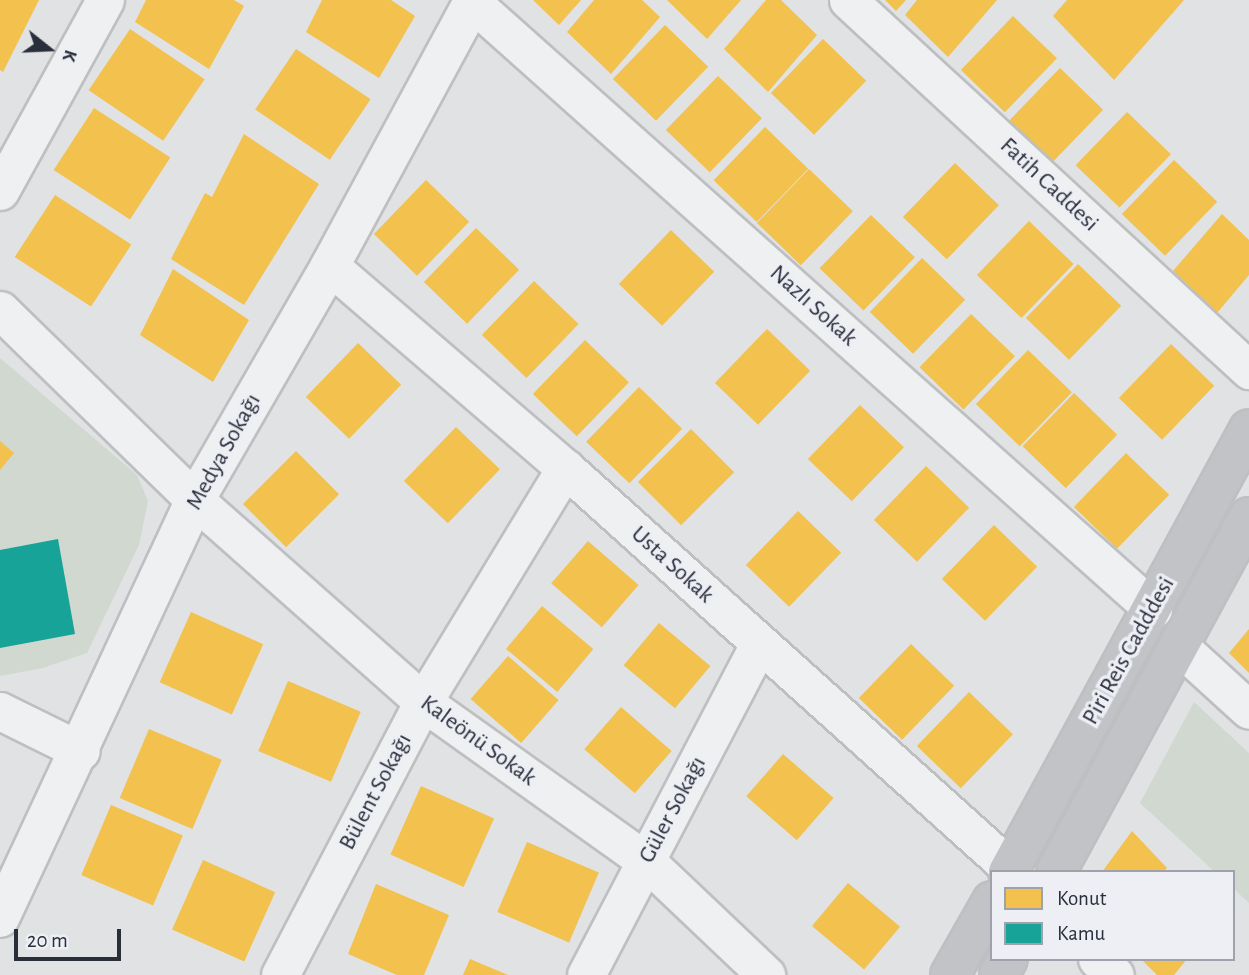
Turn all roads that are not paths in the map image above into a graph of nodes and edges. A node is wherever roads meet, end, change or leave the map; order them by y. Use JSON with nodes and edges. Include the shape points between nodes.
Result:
{"nodes":[{"id":1,"x":105,"y":0,"type":"edge"},
{"id":2,"x":848,"y":0,"type":"edge"},
{"id":3,"x":474,"y":2,"type":"edge"},
{"id":4,"x":0,"y":191,"type":"edge"},
{"id":5,"x":330,"y":266,"type":"junction"},
{"id":6,"x":0,"y":310,"type":"edge"},
{"id":7,"x":1249,"y":370,"type":"edge"},
{"id":8,"x":1249,"y":429,"type":"edge"},
{"id":9,"x":565,"y":468,"type":"junction"},
{"id":10,"x":195,"y":500,"type":"junction"},
{"id":11,"x":1249,"y":517,"type":"edge"},
{"id":12,"x":1153,"y":609,"type":"junction"},
{"id":13,"x":759,"y":644,"type":"junction"},
{"id":14,"x":1180,"y":647,"type":"junction"},
{"id":15,"x":423,"y":702,"type":"junction"},
{"id":16,"x":1249,"y":710,"type":"edge"},
{"id":17,"x":0,"y":711,"type":"edge"},
{"id":18,"x":81,"y":751,"type":"junction"},
{"id":19,"x":646,"y":861,"type":"junction"},
{"id":20,"x":1009,"y":870,"type":"edge"},
{"id":21,"x":1057,"y":870,"type":"edge"},
{"id":22,"x":990,"y":905,"type":"edge"},
{"id":23,"x":0,"y":918,"type":"edge"},
{"id":24,"x":1099,"y":961,"type":"edge"},
{"id":25,"x":280,"y":975,"type":"edge"},
{"id":26,"x":586,"y":975,"type":"edge"},
{"id":27,"x":766,"y":975,"type":"edge"},
{"id":28,"x":950,"y":975,"type":"edge"},
{"id":29,"x":1115,"y":975,"type":"edge"}],
"edges":[{"from":1,"to":4,"type":"street"},
{"from":2,"to":7,"type":"street","name":"Fatih Caddesi"},
{"from":3,"to":5,"type":"street","name":"Medya Sokağı"},
{"from":3,"to":12,"type":"street","name":"Nazlı Sokak"},
{"from":5,"to":9,"type":"street","name":"Usta Sokak"},
{"from":5,"to":10,"type":"street","name":"Medya Sokağı"},
{"from":6,"to":10,"type":"street","name":"Kaleönü Sokak"},
{"from":8,"to":12,"type":"main road","name":"Piri Reis Cadddesi"},
{"from":9,"to":13,"type":"street","name":"Usta Sokak"},
{"from":9,"to":15,"type":"street","name":"Bülent Sokağı"},
{"from":10,"to":15,"type":"street","name":"Kaleönü Sokak"},
{"from":10,"to":18,"type":"street","name":"Medya Sokağı"},
{"from":11,"to":14,"type":"main road","name":"Piri Reis Cadddesi"},
{"from":12,"to":20,"type":"main road","name":"Piri Reis Cadddesi"},
{"from":13,"to":19,"type":"street","name":"Güler Sokağı"},
{"from":13,"to":20,"type":"street","name":"Usta Sokak"},
{"from":14,"to":16,"type":"street"},
{"from":14,"to":21,"type":"main road","name":"Piri Reis Cadddesi"},
{"from":15,"to":19,"type":"street","name":"Kaleönü Sokak"},
{"from":15,"to":25,"type":"street","name":"Bülent Sokağı"},
{"from":17,"to":18,"type":"street"},
{"from":18,"to":23,"type":"street","name":"Medya Sokağı"},
{"from":19,"to":26,"type":"street","name":"Güler Sokağı"},
{"from":19,"to":27,"type":"street","name":"Kaleönü Sokak"},
{"from":22,"to":28,"type":"main road"},
{"from":24,"to":29,"type":"street"}]}
